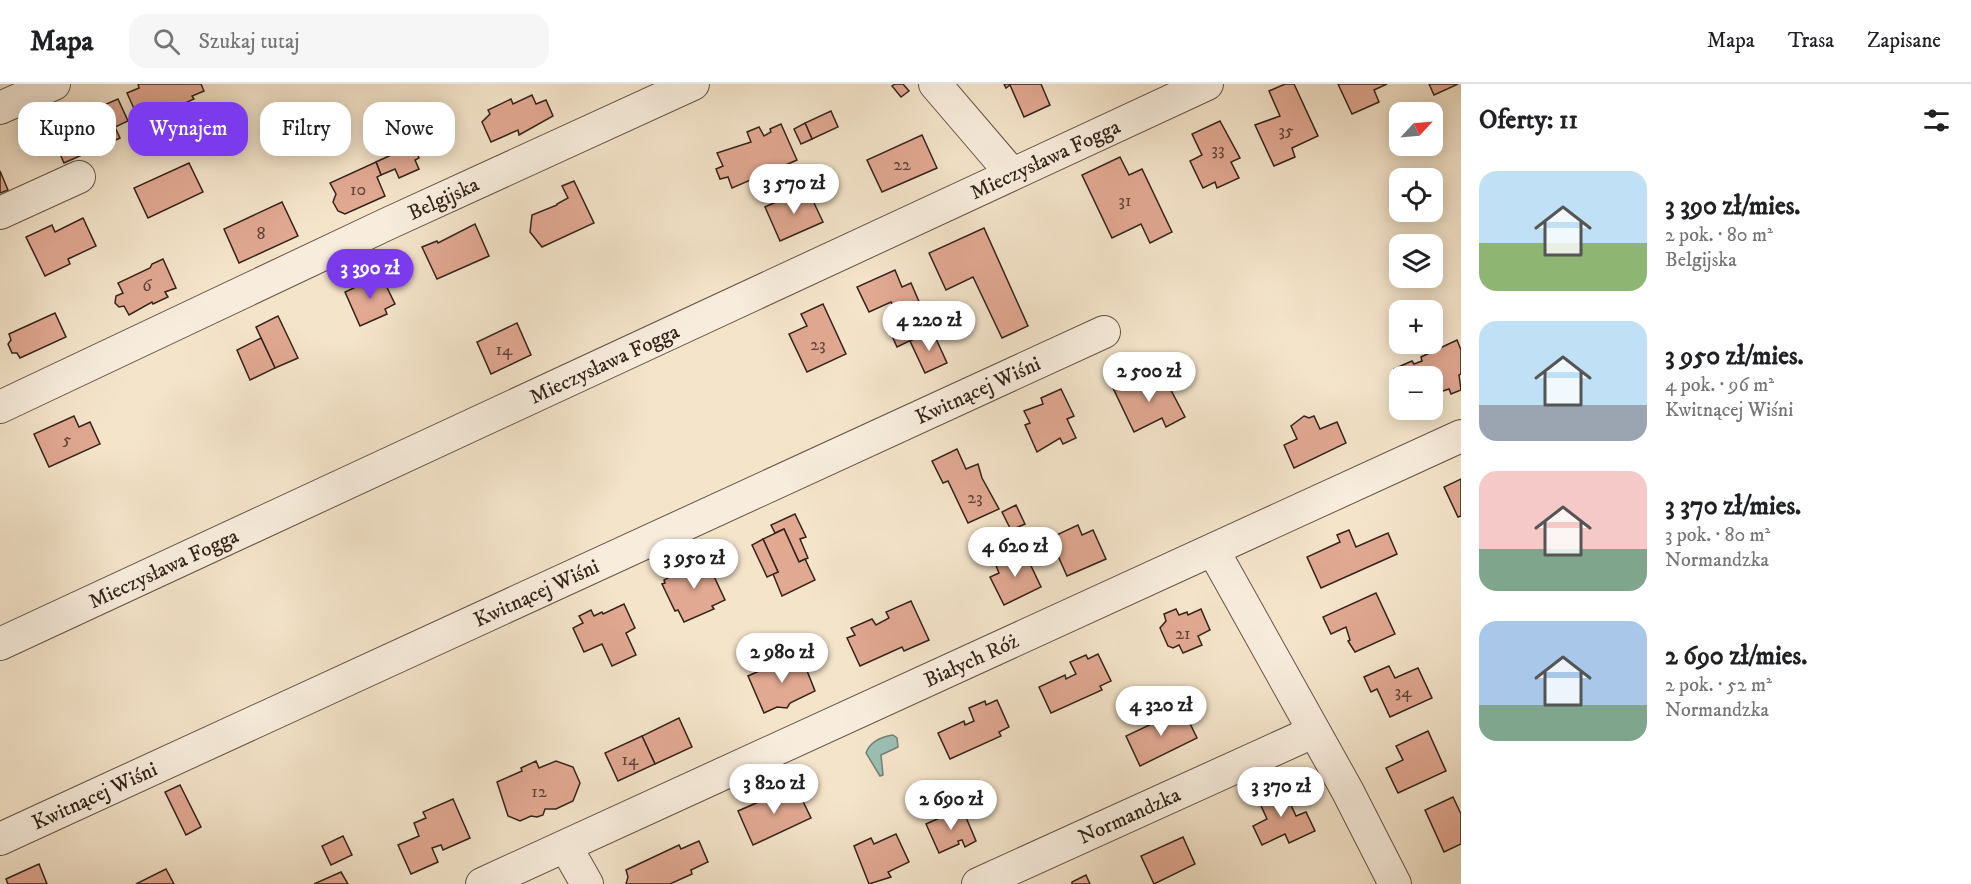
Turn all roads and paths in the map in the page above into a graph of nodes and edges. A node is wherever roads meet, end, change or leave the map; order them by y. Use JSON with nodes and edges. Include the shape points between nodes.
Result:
{"nodes":[{"id":1,"x":54,"y":84,"type":"edge"},
{"id":2,"x":693,"y":84,"type":"edge"},
{"id":3,"x":935,"y":84,"type":"edge"},
{"id":4,"x":1207,"y":84,"type":"edge"},
{"id":5,"x":0,"y":108,"type":"edge"},
{"id":6,"x":1012,"y":174,"type":"junction"},
{"id":7,"x":78,"y":177,"type":"dead end"},
{"id":8,"x":0,"y":213,"type":"edge"},
{"id":9,"x":1104,"y":332,"type":"dead end"},
{"id":10,"x":0,"y":407,"type":"edge"},
{"id":11,"x":1461,"y":436,"type":"edge"},
{"id":12,"x":1213,"y":550,"type":"junction"},
{"id":13,"x":0,"y":644,"type":"edge"},
{"id":14,"x":1313,"y":732,"type":"junction"},
{"id":15,"x":0,"y":840,"type":"edge"},
{"id":16,"x":566,"y":847,"type":"junction"},
{"id":17,"x":482,"y":884,"type":"edge"},
{"id":18,"x":587,"y":884,"type":"edge"},
{"id":19,"x":978,"y":884,"type":"edge"},
{"id":20,"x":1395,"y":884,"type":"edge"}],
"edges":[{"from":1,"to":5,"type":"street"},
{"from":2,"to":10,"type":"street","name":"Belgijska"},
{"from":3,"to":6,"type":"street"},
{"from":4,"to":6,"type":"street","name":"Mieczysława Fogga"},
{"from":6,"to":13,"type":"street","name":"Mieczysława Fogga"},
{"from":7,"to":8,"type":"street"},
{"from":9,"to":15,"type":"street","name":"Kwitnącej Wiśni"},
{"from":11,"to":12,"type":"street","name":"Białych Róż"},
{"from":12,"to":14,"type":"street"},
{"from":12,"to":16,"type":"street","name":"Białych Róż"},
{"from":14,"to":19,"type":"street","name":"Normandzka"},
{"from":14,"to":20,"type":"street"},
{"from":16,"to":17,"type":"street","name":"Białych Róż"},
{"from":16,"to":18,"type":"street"}]}
